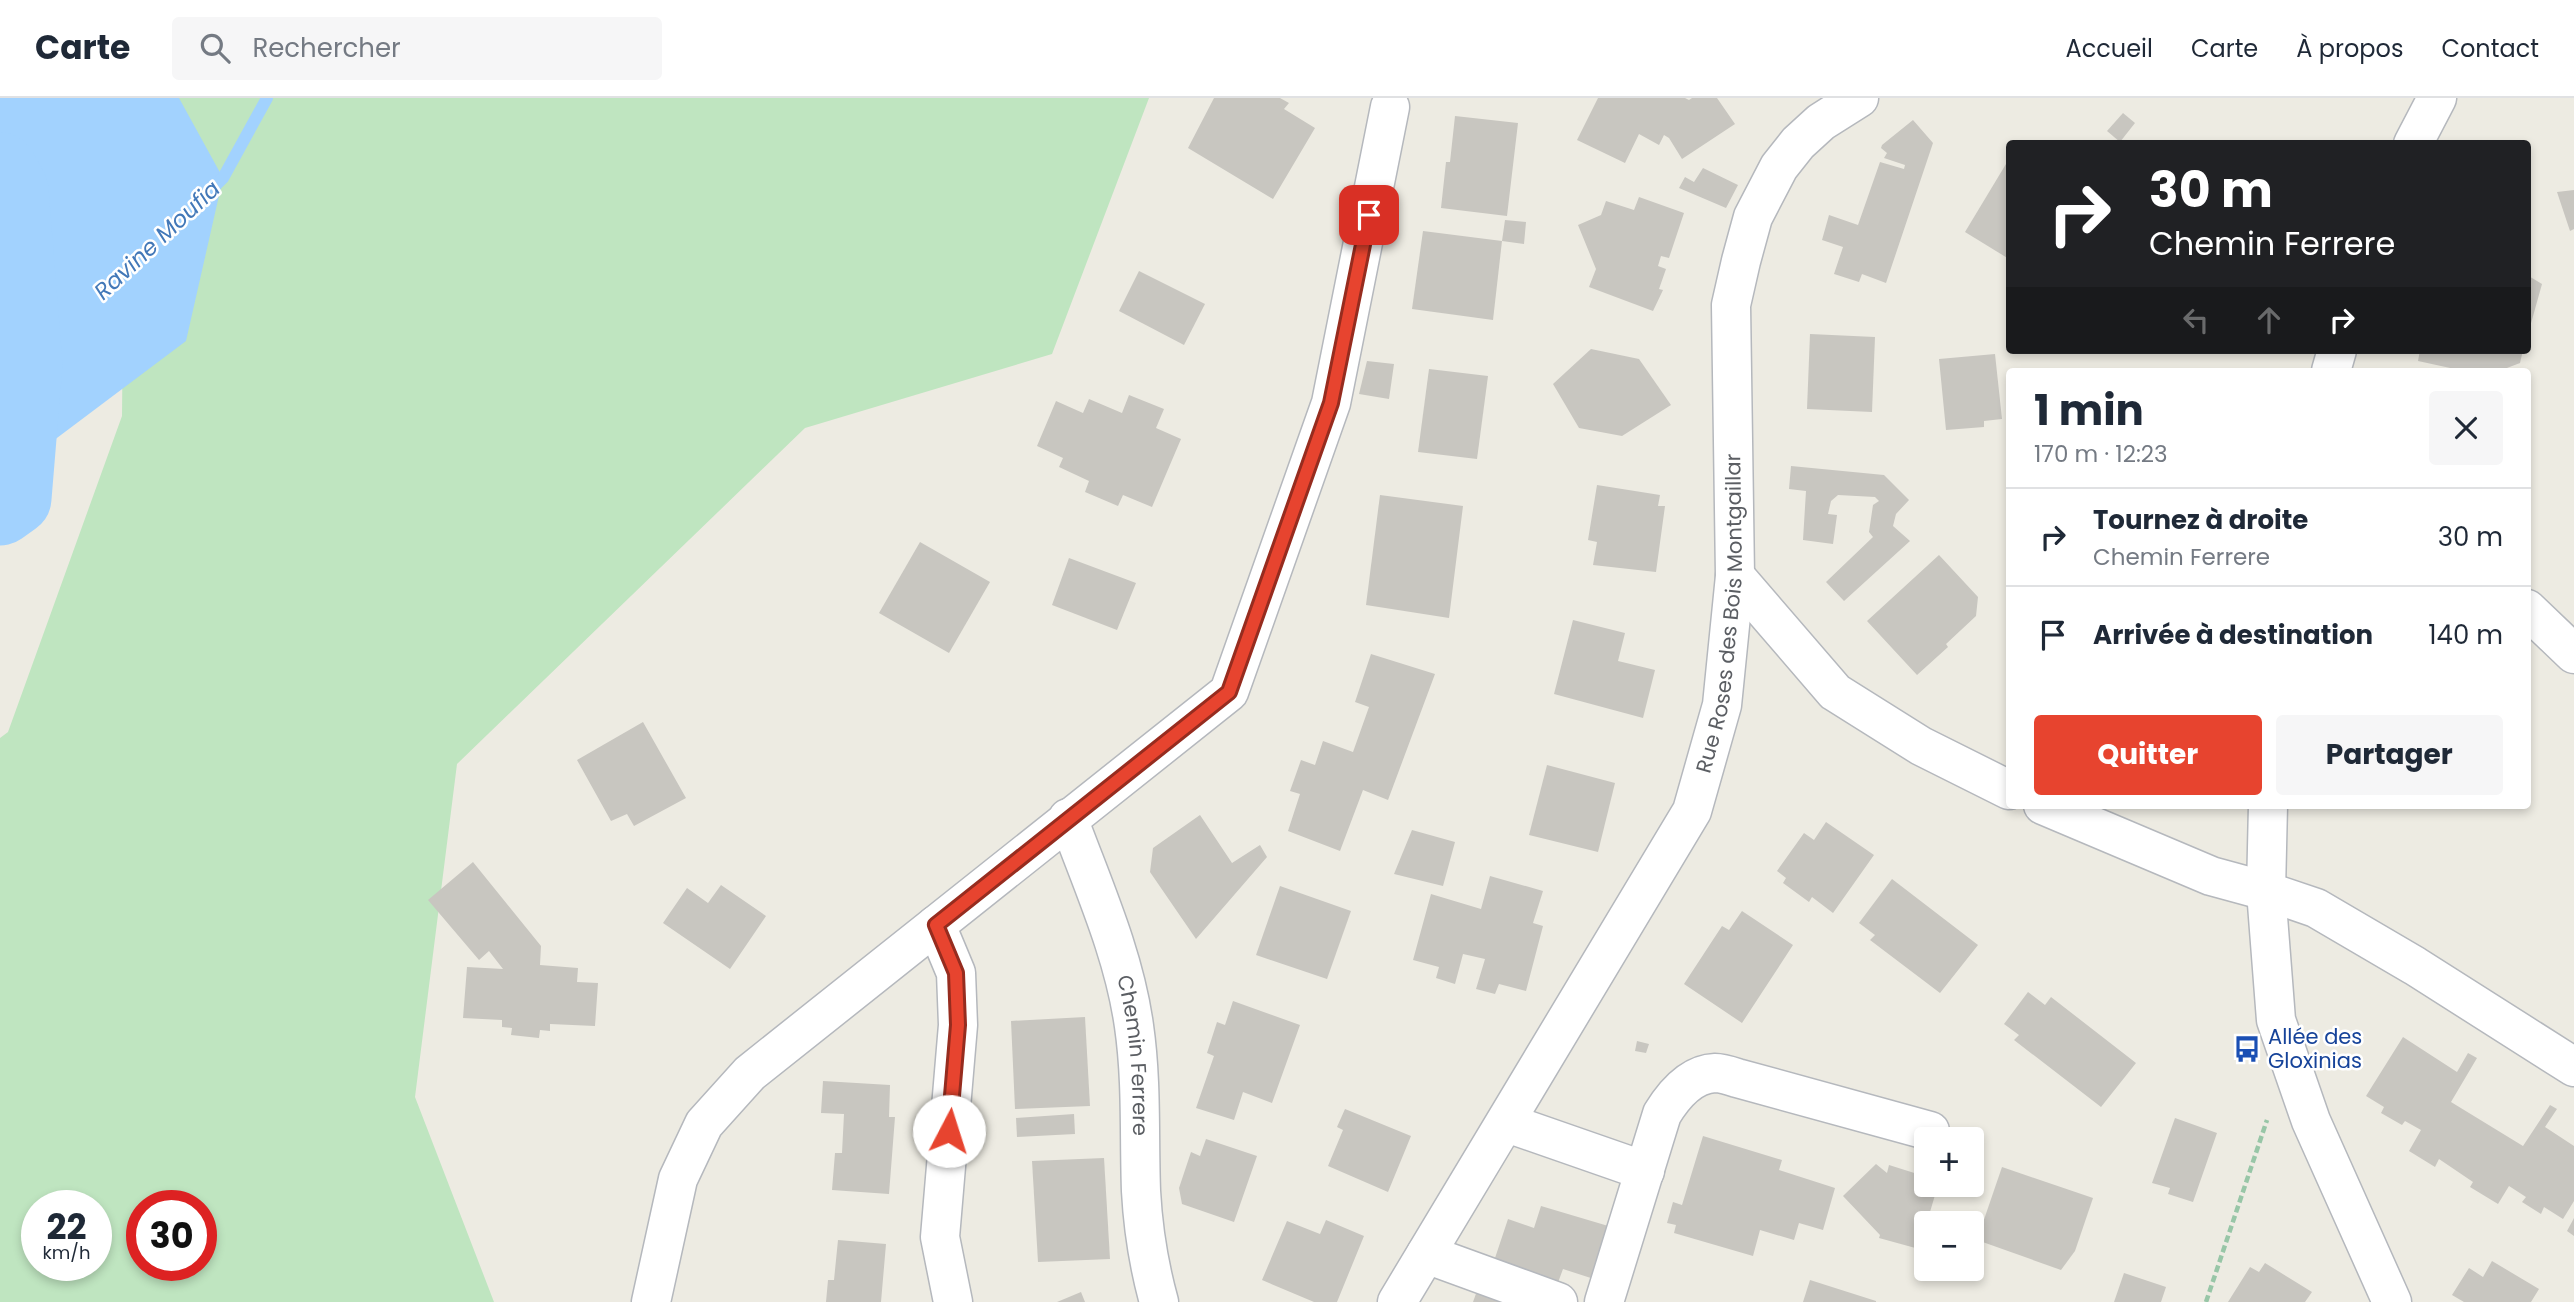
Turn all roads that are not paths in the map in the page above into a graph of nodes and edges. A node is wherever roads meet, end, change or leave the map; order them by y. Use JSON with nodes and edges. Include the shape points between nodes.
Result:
{"nodes":[{"id":1,"x":1860,"y":98,"type":"edge"},
{"id":2,"x":2437,"y":98,"type":"edge"},
{"id":3,"x":1390,"y":107,"type":"dead end"},
{"id":4,"x":2415,"y":140,"type":"edge"},
{"id":5,"x":1735,"y":576,"type":"junction"},
{"id":6,"x":2531,"y":613,"type":"edge"},
{"id":7,"x":2574,"y":654,"type":"edge"},
{"id":8,"x":2006,"y":788,"type":"edge"},
{"id":9,"x":2052,"y":809,"type":"edge"},
{"id":10,"x":2268,"y":809,"type":"edge"},
{"id":11,"x":1068,"y":818,"type":"junction"},
{"id":12,"x":2266,"y":891,"type":"junction"},
{"id":13,"x":936,"y":925,"type":"junction"},
{"id":14,"x":2574,"y":1067,"type":"edge"},
{"id":15,"x":1507,"y":1123,"type":"junction"},
{"id":16,"x":1915,"y":1127,"type":"edge"},
{"id":17,"x":1645,"y":1171,"type":"junction"},
{"id":18,"x":1426,"y":1254,"type":"junction"},
{"id":19,"x":651,"y":1302,"type":"edge"},
{"id":20,"x":953,"y":1302,"type":"edge"},
{"id":21,"x":1159,"y":1302,"type":"edge"},
{"id":22,"x":1397,"y":1302,"type":"edge"},
{"id":23,"x":1558,"y":1302,"type":"edge"},
{"id":24,"x":1604,"y":1302,"type":"edge"},
{"id":25,"x":2392,"y":1302,"type":"edge"}],
"edges":[{"from":1,"to":5,"type":"street","name":"Rue Roses des Bois Montgaillar","via":[[1821,122],[1779,167],[1753,217],[1741,261],[1731,305]]},
{"from":2,"to":4,"type":"street"},
{"from":3,"to":11,"type":"street","via":[[1331,403],[1229,692]]},
{"from":5,"to":8,"type":"street","via":[[1835,692],[1921,746]]},
{"from":5,"to":15,"type":"street","name":"Rue Roses des Bois Montgaillar","via":[[1722,705],[1692,811]]},
{"from":6,"to":7,"type":"street"},
{"from":9,"to":12,"type":"street","via":[[2211,876]]},
{"from":10,"to":12,"type":"street"},
{"from":11,"to":13,"type":"street"},
{"from":11,"to":21,"type":"street","name":"Chemin Ferrere","via":[[1117,951],[1134,1025],[1141,1096],[1141,1194]]},
{"from":12,"to":14,"type":"street","via":[[2316,908]]},
{"from":12,"to":25,"type":"street","via":[[2276,1020],[2311,1121]]},
{"from":13,"to":19,"type":"street","via":[[750,1073],[704,1125],[678,1180]]},
{"from":13,"to":20,"type":"street","via":[[956,973],[958,1012],[940,1237]]},
{"from":15,"to":17,"type":"street"},
{"from":15,"to":18,"type":"street","name":"Rue Roses des Bois Montgaillar"},
{"from":16,"to":17,"type":"street","via":[[1714,1073],[1675,1093],[1662,1114]]},
{"from":17,"to":24,"type":"street"},
{"from":18,"to":22,"type":"street","name":"Rue Roses des Bois Montgaillar"},
{"from":18,"to":23,"type":"street"}]}
